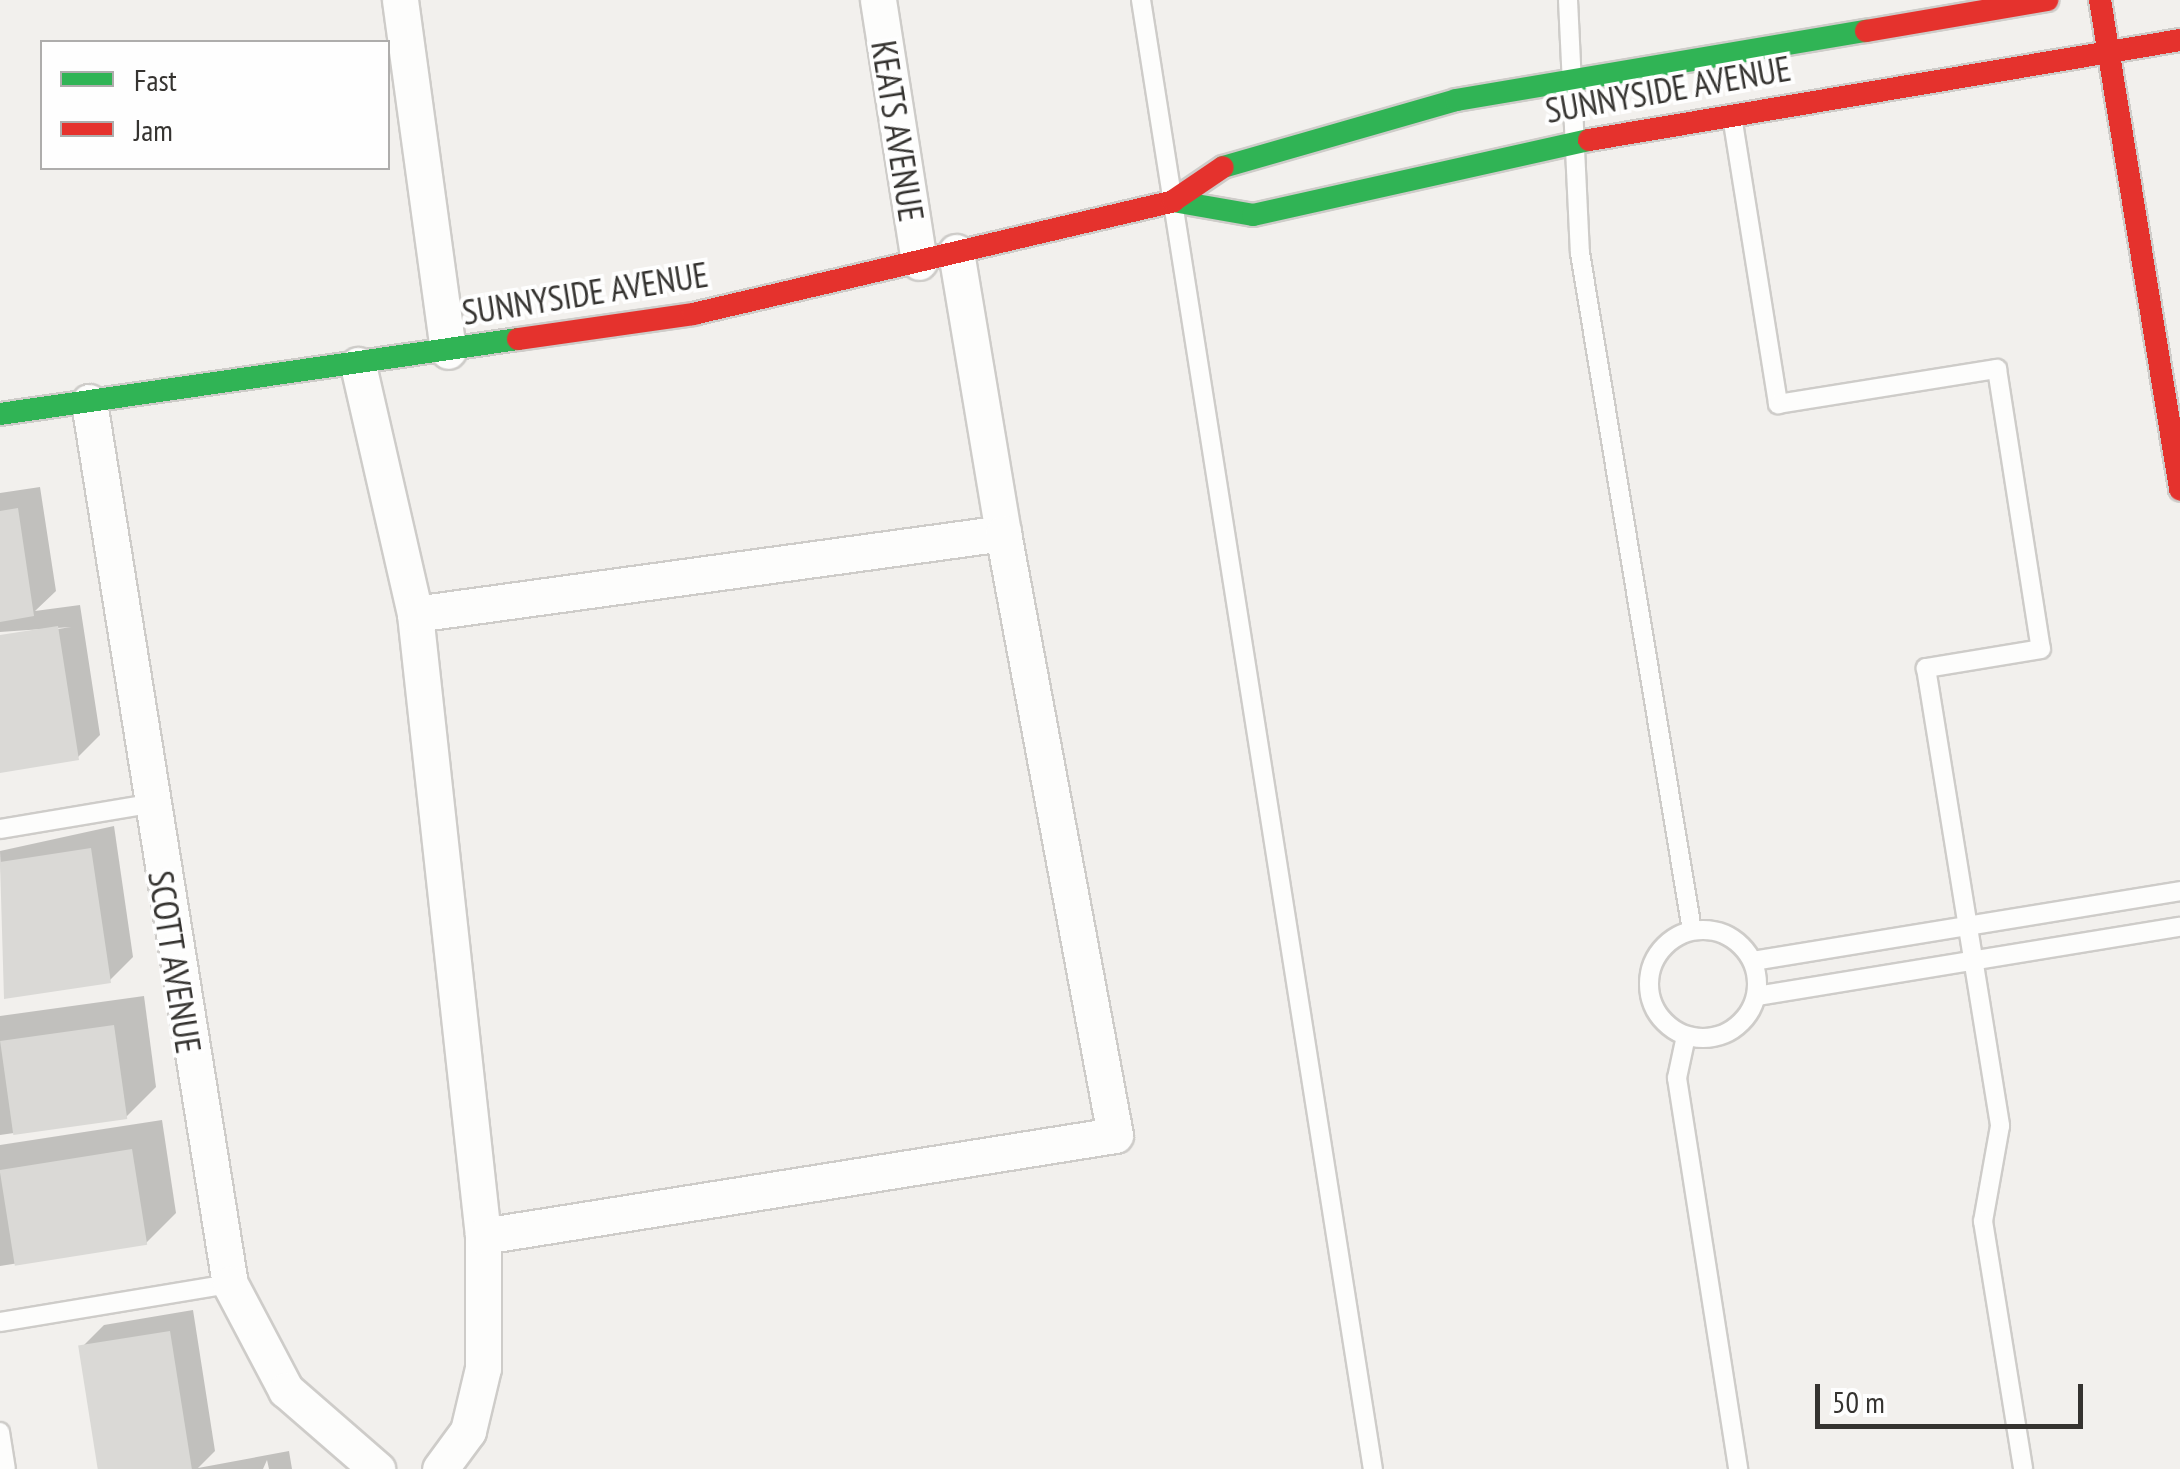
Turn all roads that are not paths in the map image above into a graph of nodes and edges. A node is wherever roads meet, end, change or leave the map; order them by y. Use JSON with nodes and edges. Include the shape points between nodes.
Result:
{"nodes":[{"id":1,"x":400,"y":0,"type":"edge"},
{"id":2,"x":878,"y":0,"type":"edge"},
{"id":3,"x":1141,"y":0,"type":"edge"},
{"id":4,"x":1568,"y":0,"type":"edge"},
{"id":5,"x":2047,"y":0,"type":"edge"},
{"id":6,"x":2100,"y":0,"type":"edge"},
{"id":7,"x":2180,"y":40,"type":"edge"},
{"id":8,"x":2108,"y":51,"type":"junction"},
{"id":9,"x":1574,"y":76,"type":"junction"},
{"id":10,"x":1732,"y":112,"type":"junction"},
{"id":11,"x":1570,"y":142,"type":"junction"},
{"id":12,"x":1173,"y":202,"type":"junction"},
{"id":13,"x":956,"y":252,"type":"junction"},
{"id":14,"x":920,"y":262,"type":"junction"},
{"id":15,"x":448,"y":350,"type":"junction"},
{"id":16,"x":358,"y":365,"type":"junction"},
{"id":17,"x":89,"y":402,"type":"junction"},
{"id":18,"x":0,"y":414,"type":"edge"},
{"id":19,"x":2180,"y":490,"type":"edge"},
{"id":20,"x":1003,"y":533,"type":"junction"},
{"id":21,"x":415,"y":614,"type":"junction"},
{"id":22,"x":150,"y":804,"type":"junction"},
{"id":23,"x":0,"y":829,"type":"edge"},
{"id":24,"x":2180,"y":891,"type":"edge"},
{"id":25,"x":1967,"y":925,"type":"junction"},
{"id":26,"x":2180,"y":927,"type":"edge"},
{"id":27,"x":1692,"y":930,"type":"junction"},
{"id":28,"x":1974,"y":960,"type":"junction"},
{"id":29,"x":1753,"y":961,"type":"junction"},
{"id":30,"x":1756,"y":996,"type":"junction"},
{"id":31,"x":1686,"y":1036,"type":"junction"},
{"id":32,"x":483,"y":1236,"type":"junction"},
{"id":33,"x":230,"y":1284,"type":"junction"},
{"id":34,"x":0,"y":1322,"type":"edge"},
{"id":35,"x":0,"y":1432,"type":"edge"},
{"id":36,"x":6,"y":1469,"type":"edge"},
{"id":37,"x":377,"y":1469,"type":"edge"},
{"id":38,"x":440,"y":1469,"type":"edge"},
{"id":39,"x":1374,"y":1469,"type":"edge"},
{"id":40,"x":1738,"y":1469,"type":"edge"},
{"id":41,"x":2022,"y":1469,"type":"edge"}],
"edges":[{"from":1,"to":15,"type":"street"},
{"from":2,"to":14,"type":"street","name":"KEATS AVENUE"},
{"from":3,"to":12,"type":"lane"},
{"from":4,"to":9,"type":"lane"},
{"from":5,"to":9,"type":"main road","name":"SUNNYSIDE AVENUE"},
{"from":6,"to":8,"type":"main road"},
{"from":7,"to":8,"type":"main road","name":"SUNNYSIDE AVENUE"},
{"from":8,"to":10,"type":"main road","name":"SUNNYSIDE AVENUE"},
{"from":8,"to":19,"type":"main road"},
{"from":9,"to":11,"type":"lane"},
{"from":9,"to":12,"type":"main road","name":"SUNNYSIDE AVENUE","via":[[1240,156]]},
{"from":10,"to":11,"type":"main road","name":"SUNNYSIDE AVENUE"},
{"from":10,"to":25,"type":"lane","via":[[1778,404],[1997,370],[2041,649],[1926,668]]},
{"from":11,"to":12,"type":"main road","name":"SUNNYSIDE AVENUE","via":[[1252,216]]},
{"from":11,"to":27,"type":"lane"},
{"from":12,"to":13,"type":"main road","name":"SUNNYSIDE AVENUE"},
{"from":12,"to":39,"type":"lane"},
{"from":13,"to":14,"type":"main road","name":"SUNNYSIDE AVENUE"},
{"from":13,"to":20,"type":"street"},
{"from":14,"to":15,"type":"main road","name":"SUNNYSIDE AVENUE","via":[[693,314]]},
{"from":15,"to":16,"type":"main road","name":"SUNNYSIDE AVENUE"},
{"from":16,"to":17,"type":"main road","name":"SUNNYSIDE AVENUE"},
{"from":16,"to":21,"type":"street"},
{"from":17,"to":18,"type":"main road","name":"SUNNYSIDE AVENUE"},
{"from":17,"to":22,"type":"street","name":"SCOTT AVENUE"},
{"from":20,"to":21,"type":"street"},
{"from":20,"to":32,"type":"street","via":[[1115,1135]]},
{"from":21,"to":32,"type":"street"},
{"from":22,"to":23,"type":"lane"},
{"from":22,"to":33,"type":"street","name":"SCOTT AVENUE"},
{"from":24,"to":25,"type":"lane"},
{"from":25,"to":28,"type":"lane"},
{"from":25,"to":29,"type":"lane"},
{"from":26,"to":28,"type":"lane"},
{"from":27,"to":29,"type":"lane","via":[[1734,939]]},
{"from":27,"to":31,"type":"lane","via":[[1662,948],[1649,980],[1658,1014]]},
{"from":28,"to":30,"type":"lane"},
{"from":28,"to":41,"type":"lane","via":[[2000,1126],[1983,1221]]},
{"from":29,"to":30,"type":"lane"},
{"from":30,"to":31,"type":"lane","via":[[1730,1031]]},
{"from":31,"to":40,"type":"lane","via":[[1677,1078]]},
{"from":32,"to":38,"type":"street","via":[[483,1368],[468,1431]]},
{"from":33,"to":34,"type":"lane"},
{"from":33,"to":37,"type":"street","name":"SCOTT AVENUE","via":[[286,1390]]},
{"from":35,"to":36,"type":"lane"}]}
